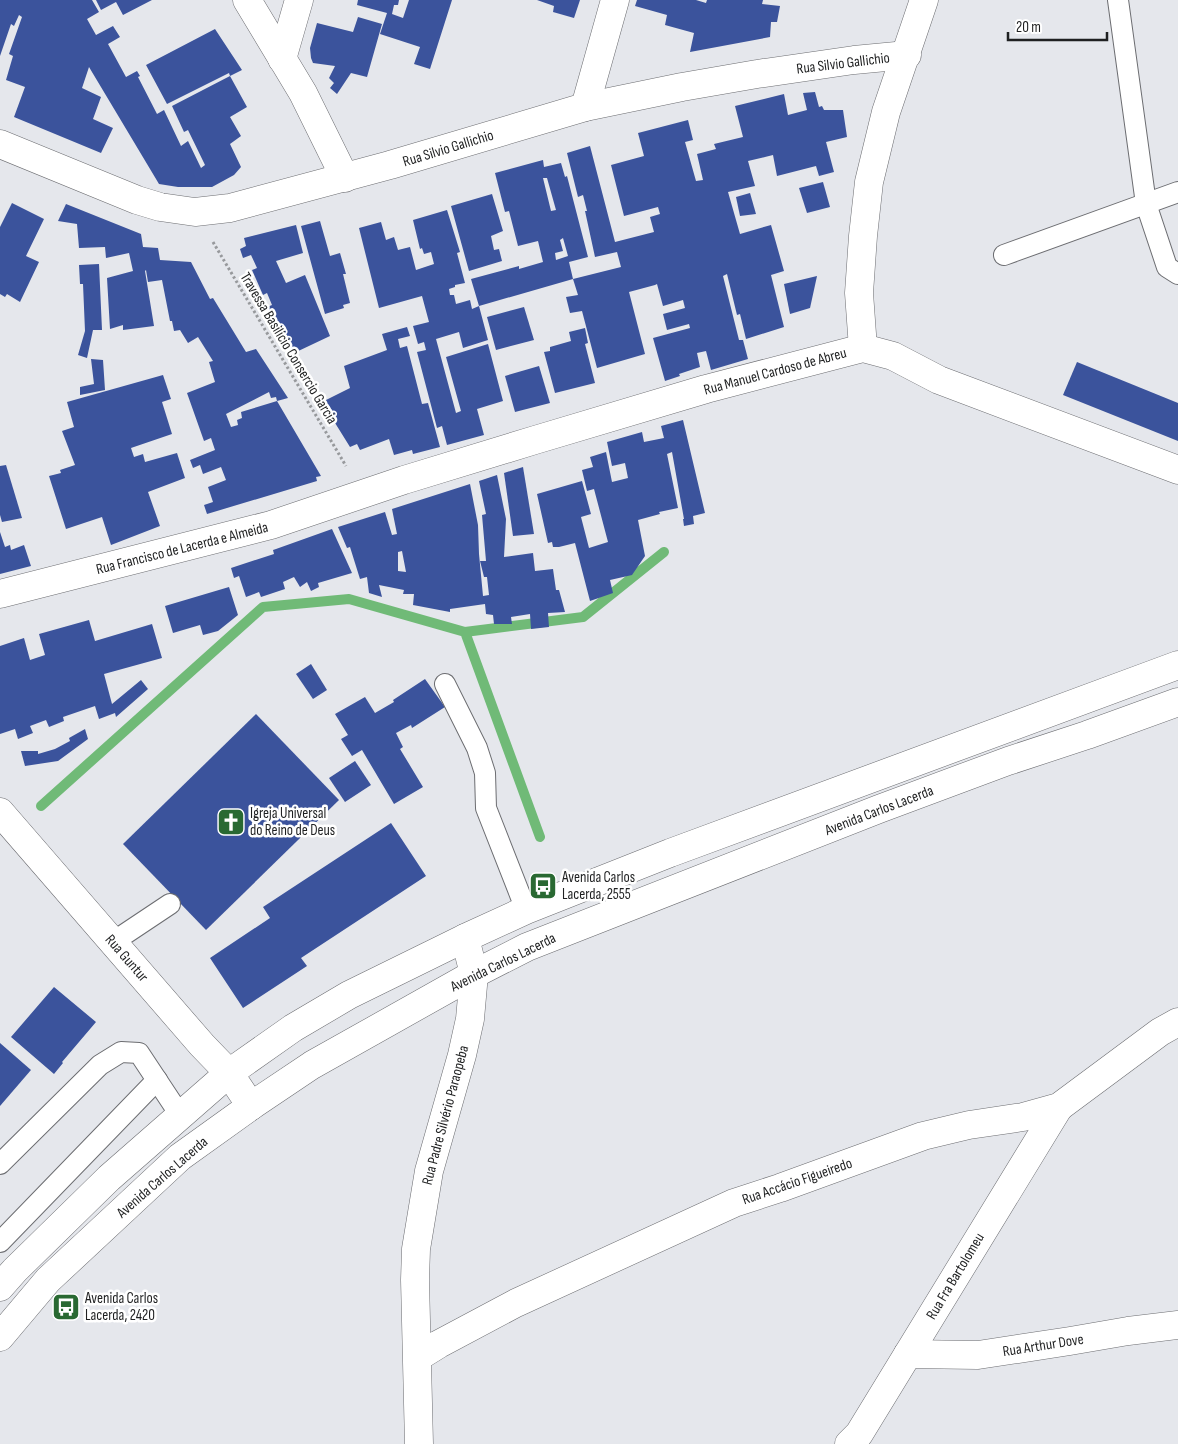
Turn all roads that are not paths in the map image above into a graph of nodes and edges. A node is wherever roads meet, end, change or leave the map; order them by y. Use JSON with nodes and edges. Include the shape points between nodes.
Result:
{"nodes":[{"id":1,"x":246,"y":0,"type":"edge"},
{"id":2,"x":299,"y":0,"type":"edge"},
{"id":3,"x":616,"y":0,"type":"edge"},
{"id":4,"x":924,"y":0,"type":"edge"},
{"id":5,"x":1118,"y":0,"type":"edge"},
{"id":6,"x":907,"y":55,"type":"junction"},
{"id":7,"x":282,"y":58,"type":"junction"},
{"id":8,"x":585,"y":107,"type":"junction"},
{"id":9,"x":0,"y":144,"type":"edge"},
{"id":10,"x":345,"y":178,"type":"junction"},
{"id":11,"x":1178,"y":192,"type":"edge"},
{"id":12,"x":1146,"y":204,"type":"junction"},
{"id":13,"x":1004,"y":255,"type":"dead end"},
{"id":14,"x":1178,"y":274,"type":"edge"},
{"id":15,"x":863,"y":348,"type":"junction"},
{"id":16,"x":1178,"y":470,"type":"edge"},
{"id":17,"x":363,"y":495,"type":"joint"},
{"id":18,"x":0,"y":594,"type":"edge"},
{"id":19,"x":1178,"y":665,"type":"edge"},
{"id":20,"x":444,"y":684,"type":"dead end"},
{"id":21,"x":1178,"y":702,"type":"edge"},
{"id":22,"x":0,"y":812,"type":"edge"},
{"id":23,"x":170,"y":904,"type":"dead end"},
{"id":24,"x":526,"y":910,"type":"junction"},
{"id":25,"x":465,"y":938,"type":"junction"},
{"id":26,"x":113,"y":942,"type":"junction"},
{"id":27,"x":474,"y":974,"type":"junction"},
{"id":28,"x":1178,"y":1022,"type":"edge"},
{"id":29,"x":229,"y":1073,"type":"junction"},
{"id":30,"x":157,"y":1080,"type":"junction"},
{"id":31,"x":252,"y":1106,"type":"junction"},
{"id":32,"x":1059,"y":1107,"type":"junction"},
{"id":33,"x":180,"y":1115,"type":"junction"},
{"id":34,"x":0,"y":1164,"type":"edge"},
{"id":35,"x":0,"y":1242,"type":"edge"},
{"id":36,"x":0,"y":1287,"type":"edge"},
{"id":37,"x":1178,"y":1325,"type":"edge"},
{"id":38,"x":0,"y":1337,"type":"edge"},
{"id":39,"x":908,"y":1354,"type":"junction"},
{"id":40,"x":418,"y":1357,"type":"junction"},
{"id":41,"x":855,"y":1441,"type":"edge"},
{"id":42,"x":419,"y":1444,"type":"edge"}],
"edges":[{"from":1,"to":7,"type":"street"},
{"from":2,"to":7,"type":"street"},
{"from":3,"to":8,"type":"street"},
{"from":4,"to":6,"type":"street"},
{"from":5,"to":12,"type":"lane"},
{"from":6,"to":8,"type":"street","name":"Rua Silvio Gallichio","via":[[757,74]]},
{"from":6,"to":15,"type":"street","via":[[886,112],[869,182],[859,293]]},
{"from":7,"to":10,"type":"street"},
{"from":8,"to":10,"type":"street","name":"Rua Silvio Gallichio"},
{"from":9,"to":10,"type":"street","name":"Rua Silvio Gallichio","via":[[136,200],[195,212],[230,208]]},
{"from":11,"to":12,"type":"lane"},
{"from":12,"to":13,"type":"lane"},
{"from":12,"to":14,"type":"lane","via":[[1167,267]]},
{"from":15,"to":16,"type":"street","name":"Rua Manuel Cardoso de Abreu","via":[[892,356],[939,380]]},
{"from":15,"to":17,"type":"street","name":"Rua Manuel Cardoso de Abreu","via":[[649,406]]},
{"from":17,"to":18,"type":"street","name":"Rua Francisco de Lacerda e Almeida","via":[[262,528]]},
{"from":19,"to":24,"type":"street","via":[[670,853]]},
{"from":20,"to":24,"type":"lane","via":[[477,748],[485,773],[486,808]]},
{"from":21,"to":27,"type":"street","name":"Avenida Carlos Lacerda","via":[[879,810],[527,947]]},
{"from":22,"to":26,"type":"street","name":"Rua Guntur"},
{"from":23,"to":26,"type":"lane"},
{"from":24,"to":25,"type":"street"},
{"from":25,"to":27,"type":"street","name":"Rua Padre Silvério Paraopeba"},
{"from":25,"to":29,"type":"street","via":[[349,995],[293,1028]]},
{"from":26,"to":29,"type":"street","name":"Rua Guntur"},
{"from":27,"to":31,"type":"street","name":"Avenida Carlos Lacerda","via":[[312,1065]]},
{"from":27,"to":40,"type":"street","name":"Rua Padre Silvério Paraopeba","via":[[470,1019],[429,1172],[416,1249]]},
{"from":28,"to":32,"type":"street","name":"Rua Accácio Figueiredo"},
{"from":29,"to":31,"type":"street","name":"Rua Guntur"},
{"from":29,"to":33,"type":"street"},
{"from":30,"to":33,"type":"lane"},
{"from":30,"to":34,"type":"lane","via":[[139,1053],[121,1052],[100,1065]]},
{"from":30,"to":35,"type":"lane"},
{"from":31,"to":38,"type":"street","name":"Avenida Carlos Lacerda","via":[[180,1158],[48,1280]]},
{"from":32,"to":39,"type":"street","name":"Rua Fra Bartolomeu"},
{"from":32,"to":40,"type":"street","name":"Rua Accácio Figueiredo","via":[[924,1136],[734,1203],[516,1303]]},
{"from":33,"to":36,"type":"street","via":[[109,1178]]},
{"from":37,"to":39,"type":"street","name":"Rua Arthur Dove","via":[[978,1355]]},
{"from":39,"to":41,"type":"street","name":"Rua Fra Bartolomeu"},
{"from":40,"to":42,"type":"street","name":"Rua Padre Silvério Paraopeba"}]}
